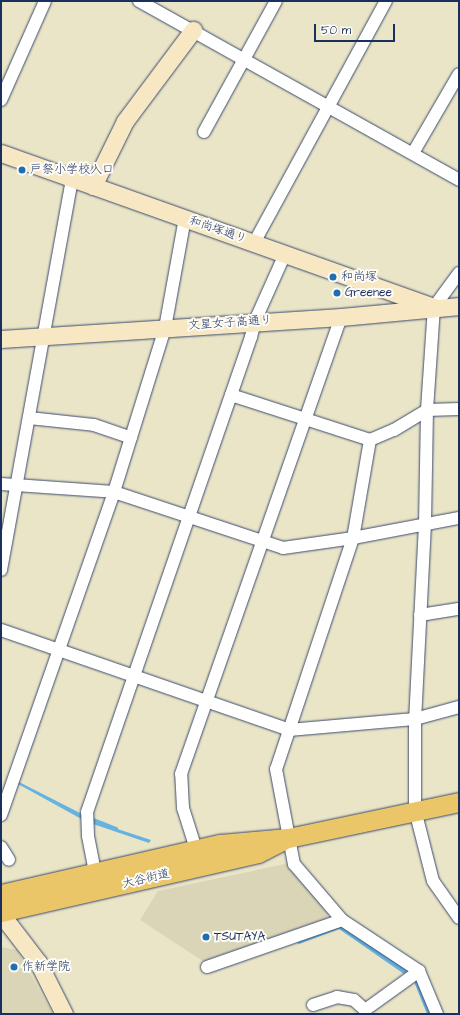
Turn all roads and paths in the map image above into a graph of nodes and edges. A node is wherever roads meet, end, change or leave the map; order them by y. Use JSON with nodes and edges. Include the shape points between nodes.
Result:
{"nodes":[{"id":1,"x":45,"y":1,"type":"edge"},
{"id":2,"x":139,"y":1,"type":"edge"},
{"id":3,"x":276,"y":1,"type":"edge"},
{"id":4,"x":386,"y":1,"type":"edge"},
{"id":5,"x":158,"y":6,"type":"edge"},
{"id":6,"x":192,"y":30,"type":"junction"},
{"id":7,"x":243,"y":60,"type":"junction"},
{"id":8,"x":459,"y":74,"type":"edge"},
{"id":9,"x":1,"y":100,"type":"edge"},
{"id":10,"x":327,"y":106,"type":"junction"},
{"id":11,"x":204,"y":132,"type":"dead end"},
{"id":12,"x":1,"y":153,"type":"edge"},
{"id":13,"x":413,"y":153,"type":"junction"},
{"id":14,"x":72,"y":179,"type":"junction"},
{"id":15,"x":459,"y":180,"type":"edge"},
{"id":16,"x":93,"y":186,"type":"junction"},
{"id":17,"x":184,"y":218,"type":"junction"},
{"id":18,"x":254,"y":243,"type":"junction"},
{"id":19,"x":285,"y":254,"type":"junction"},
{"id":20,"x":459,"y":273,"type":"edge"},
{"id":21,"x":459,"y":306,"type":"edge"},
{"id":22,"x":434,"y":307,"type":"junction"},
{"id":23,"x":341,"y":317,"type":"junction"},
{"id":24,"x":254,"y":321,"type":"junction"},
{"id":25,"x":165,"y":328,"type":"junction"},
{"id":26,"x":43,"y":336,"type":"junction"},
{"id":27,"x":1,"y":339,"type":"edge"},
{"id":28,"x":231,"y":395,"type":"junction"},
{"id":29,"x":459,"y":409,"type":"edge"},
{"id":30,"x":427,"y":410,"type":"junction"},
{"id":31,"x":29,"y":418,"type":"junction"},
{"id":32,"x":306,"y":421,"type":"junction"},
{"id":33,"x":131,"y":438,"type":"junction"},
{"id":34,"x":370,"y":440,"type":"junction"},
{"id":35,"x":1,"y":484,"type":"edge"},
{"id":36,"x":17,"y":485,"type":"junction"},
{"id":37,"x":114,"y":492,"type":"junction"},
{"id":38,"x":189,"y":517,"type":"junction"},
{"id":39,"x":459,"y":518,"type":"edge"},
{"id":40,"x":425,"y":524,"type":"junction"},
{"id":41,"x":5,"y":531,"type":"edge"},
{"id":42,"x":353,"y":538,"type":"junction"},
{"id":43,"x":263,"y":543,"type":"junction"},
{"id":44,"x":1,"y":570,"type":"edge"},
{"id":45,"x":459,"y":609,"type":"edge"},
{"id":46,"x":420,"y":615,"type":"junction"},
{"id":47,"x":1,"y":630,"type":"edge"},
{"id":48,"x":58,"y":649,"type":"junction"},
{"id":49,"x":134,"y":675,"type":"junction"},
{"id":50,"x":208,"y":700,"type":"junction"},
{"id":51,"x":459,"y":707,"type":"edge"},
{"id":52,"x":415,"y":720,"type":"junction"},
{"id":53,"x":289,"y":730,"type":"junction"},
{"id":54,"x":459,"y":802,"type":"edge"},
{"id":55,"x":415,"y":810,"type":"junction"},
{"id":56,"x":1,"y":815,"type":"edge"},
{"id":57,"x":288,"y":838,"type":"junction"},
{"id":58,"x":1,"y":847,"type":"edge"},
{"id":59,"x":196,"y":850,"type":"junction"},
{"id":60,"x":9,"y":860,"type":"dead end"},
{"id":61,"x":95,"y":872,"type":"junction"},
{"id":62,"x":1,"y":894,"type":"edge"},
{"id":63,"x":1,"y":913,"type":"edge"},
{"id":64,"x":459,"y":918,"type":"edge"},
{"id":65,"x":342,"y":920,"type":"junction"},
{"id":66,"x":207,"y":967,"type":"dead end"},
{"id":67,"x":419,"y":971,"type":"junction"},
{"id":68,"x":313,"y":1005,"type":"dead end"},
{"id":69,"x":367,"y":1012,"type":"edge"},
{"id":70,"x":64,"y":1014,"type":"edge"},
{"id":71,"x":437,"y":1014,"type":"edge"}],
"edges":[{"from":1,"to":9,"type":"street"},
{"from":2,"to":5,"type":"street"},
{"from":3,"to":7,"type":"street"},
{"from":4,"to":10,"type":"street"},
{"from":5,"to":6,"type":"street"},
{"from":6,"to":7,"type":"street"},
{"from":6,"to":16,"type":"street","via":[[125,122]]},
{"from":7,"to":10,"type":"street"},
{"from":7,"to":11,"type":"street"},
{"from":8,"to":13,"type":"street"},
{"from":10,"to":13,"type":"street"},
{"from":10,"to":18,"type":"street"},
{"from":12,"to":14,"type":"street","name":"和尚塚通り"},
{"from":13,"to":15,"type":"street"},
{"from":14,"to":16,"type":"street","name":"和尚塚通り"},
{"from":14,"to":26,"type":"street"},
{"from":16,"to":17,"type":"street","name":"和尚塚通り"},
{"from":17,"to":18,"type":"street","name":"和尚塚通り"},
{"from":17,"to":25,"type":"street"},
{"from":18,"to":19,"type":"street","name":"和尚塚通り"},
{"from":19,"to":22,"type":"street","name":"和尚塚通り"},
{"from":19,"to":24,"type":"street"},
{"from":20,"to":22,"type":"street"},
{"from":21,"to":22,"type":"street","name":"文星女子高通り"},
{"from":22,"to":23,"type":"street","name":"文星女子高通り"},
{"from":22,"to":30,"type":"street"},
{"from":23,"to":24,"type":"street","name":"文星女子高通り"},
{"from":23,"to":32,"type":"street"},
{"from":24,"to":25,"type":"street","name":"文星女子高通り"},
{"from":24,"to":28,"type":"street"},
{"from":25,"to":26,"type":"street","name":"文星女子高通り"},
{"from":25,"to":33,"type":"street"},
{"from":26,"to":27,"type":"street","name":"文星女子高通り"},
{"from":26,"to":31,"type":"street"},
{"from":28,"to":32,"type":"street"},
{"from":28,"to":38,"type":"street"},
{"from":29,"to":30,"type":"street"},
{"from":30,"to":34,"type":"street","via":[[394,430]]},
{"from":30,"to":40,"type":"street"},
{"from":31,"to":33,"type":"street","via":[[94,425]]},
{"from":31,"to":36,"type":"street"},
{"from":32,"to":34,"type":"street"},
{"from":32,"to":43,"type":"street"},
{"from":33,"to":37,"type":"street"},
{"from":34,"to":42,"type":"street"},
{"from":35,"to":36,"type":"street"},
{"from":36,"to":37,"type":"street"},
{"from":36,"to":41,"type":"street"},
{"from":37,"to":38,"type":"street"},
{"from":37,"to":48,"type":"street"},
{"from":38,"to":43,"type":"street"},
{"from":38,"to":49,"type":"street"},
{"from":39,"to":40,"type":"street"},
{"from":40,"to":42,"type":"street"},
{"from":40,"to":46,"type":"street"},
{"from":41,"to":44,"type":"street"},
{"from":42,"to":43,"type":"street","via":[[282,548]]},
{"from":42,"to":53,"type":"street"},
{"from":43,"to":50,"type":"street"},
{"from":45,"to":46,"type":"street"},
{"from":46,"to":52,"type":"street"},
{"from":47,"to":48,"type":"street"},
{"from":48,"to":49,"type":"street"},
{"from":48,"to":56,"type":"street"},
{"from":49,"to":50,"type":"street"},
{"from":49,"to":61,"type":"street","via":[[87,812],[88,836]]},
{"from":50,"to":53,"type":"street"},
{"from":50,"to":59,"type":"street","via":[[181,774],[183,808]]},
{"from":51,"to":52,"type":"street"},
{"from":52,"to":53,"type":"street"},
{"from":52,"to":55,"type":"street"},
{"from":53,"to":57,"type":"street","via":[[276,769]]},
{"from":54,"to":55,"type":"main road","name":"大谷街道"},
{"from":55,"to":57,"type":"main road","name":"大谷街道"},
{"from":55,"to":64,"type":"street","via":[[433,881]]},
{"from":57,"to":59,"type":"main road","name":"大谷街道","via":[[247,840]]},
{"from":57,"to":63,"type":"main road","name":"大谷街道","via":[[258,854]]},
{"from":57,"to":65,"type":"street","via":[[294,864]]},
{"from":58,"to":60,"type":"street"},
{"from":59,"to":61,"type":"main road","name":"大谷街道"},
{"from":61,"to":62,"type":"main road","name":"大谷街道"},
{"from":63,"to":70,"type":"street","via":[[38,962]]},
{"from":65,"to":66,"type":"street"},
{"from":65,"to":67,"type":"street"},
{"from":67,"to":69,"type":"street"},
{"from":67,"to":71,"type":"street"},
{"from":68,"to":69,"type":"street","via":[[336,997],[354,1000]]}]}
